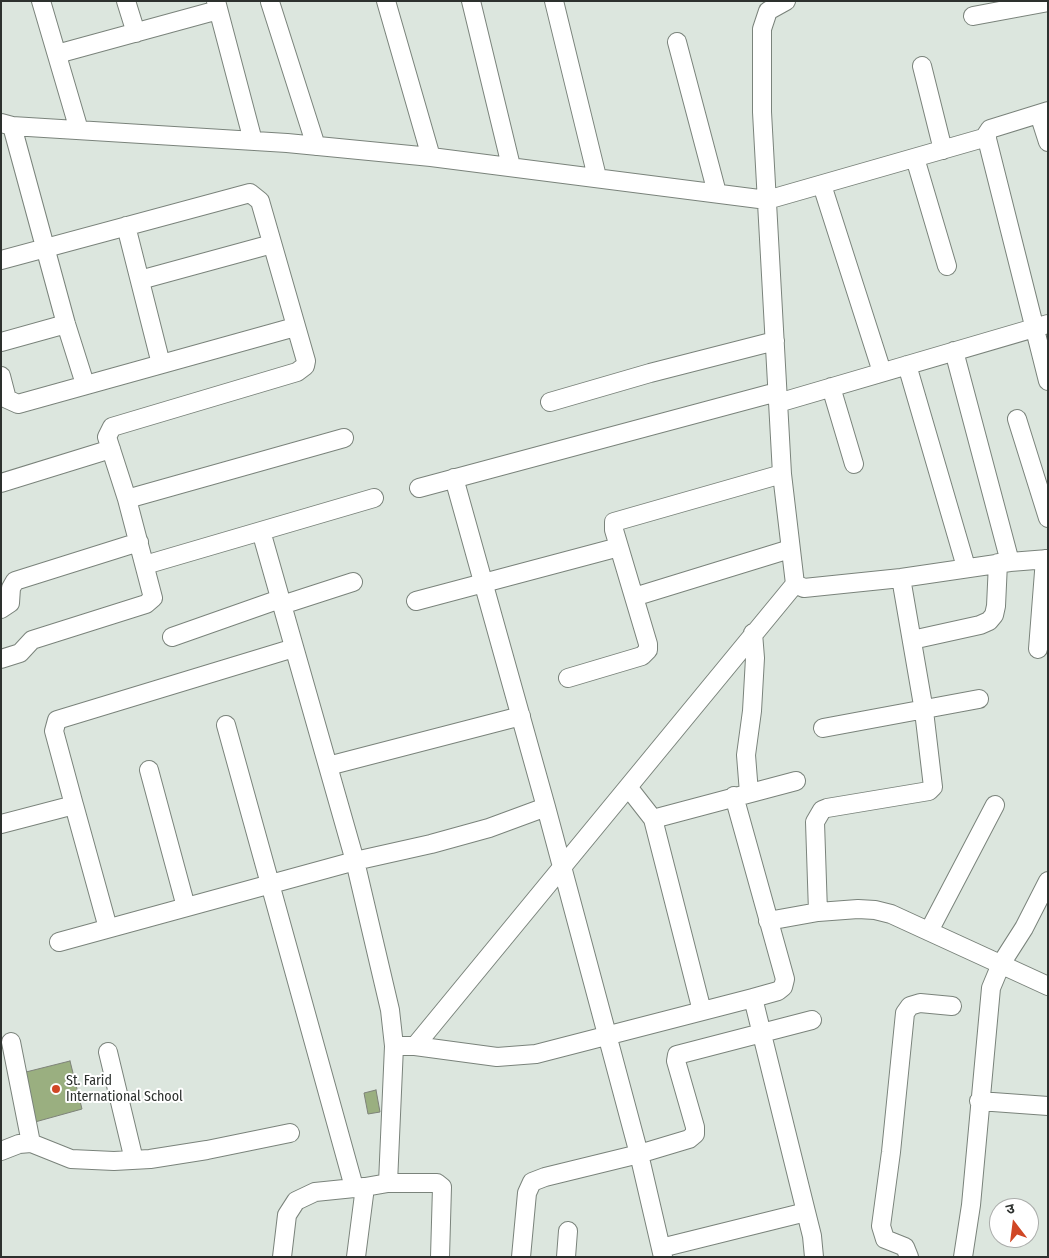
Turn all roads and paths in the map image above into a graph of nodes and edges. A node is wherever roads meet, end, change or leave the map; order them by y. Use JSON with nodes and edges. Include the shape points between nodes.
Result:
{"nodes":[{"id":1,"x":41,"y":1,"type":"edge"},
{"id":2,"x":126,"y":1,"type":"edge"},
{"id":3,"x":386,"y":1,"type":"edge"},
{"id":4,"x":471,"y":1,"type":"edge"},
{"id":5,"x":554,"y":1,"type":"edge"},
{"id":6,"x":786,"y":1,"type":"edge"},
{"id":7,"x":270,"y":2,"type":"edge"},
{"id":8,"x":1048,"y":2,"type":"edge"},
{"id":9,"x":217,"y":6,"type":"edge"},
{"id":10,"x":973,"y":16,"type":"dead end"},
{"id":11,"x":136,"y":32,"type":"junction"},
{"id":12,"x":677,"y":42,"type":"dead end"},
{"id":13,"x":57,"y":54,"type":"junction"},
{"id":14,"x":922,"y":66,"type":"dead end"},
{"id":15,"x":1044,"y":112,"type":"edge"},
{"id":16,"x":6,"y":124,"type":"edge"},
{"id":17,"x":80,"y":130,"type":"junction"},
{"id":18,"x":987,"y":138,"type":"junction"},
{"id":19,"x":253,"y":141,"type":"junction"},
{"id":20,"x":1048,"y":142,"type":"edge"},
{"id":21,"x":316,"y":146,"type":"junction"},
{"id":22,"x":943,"y":150,"type":"junction"},
{"id":23,"x":431,"y":157,"type":"junction"},
{"id":24,"x":915,"y":158,"type":"junction"},
{"id":25,"x":511,"y":166,"type":"junction"},
{"id":26,"x":597,"y":177,"type":"junction"},
{"id":27,"x":822,"y":184,"type":"junction"},
{"id":28,"x":717,"y":193,"type":"junction"},
{"id":29,"x":767,"y":200,"type":"junction"},
{"id":30,"x":126,"y":226,"type":"junction"},
{"id":31,"x":272,"y":244,"type":"junction"},
{"id":32,"x":46,"y":248,"type":"junction"},
{"id":33,"x":1,"y":260,"type":"edge"},
{"id":34,"x":947,"y":266,"type":"dead end"},
{"id":35,"x":140,"y":280,"type":"junction"},
{"id":36,"x":66,"y":324,"type":"junction"},
{"id":37,"x":1040,"y":326,"type":"edge"},
{"id":38,"x":295,"y":327,"type":"junction"},
{"id":39,"x":775,"y":341,"type":"junction"},
{"id":40,"x":1,"y":342,"type":"edge"},
{"id":41,"x":954,"y":351,"type":"junction"},
{"id":42,"x":161,"y":364,"type":"junction"},
{"id":43,"x":908,"y":365,"type":"junction"},
{"id":44,"x":882,"y":372,"type":"junction"},
{"id":45,"x":1,"y":376,"type":"edge"},
{"id":46,"x":1048,"y":381,"type":"edge"},
{"id":47,"x":85,"y":384,"type":"junction"},
{"id":48,"x":831,"y":387,"type":"junction"},
{"id":49,"x":778,"y":397,"type":"junction"},
{"id":50,"x":550,"y":402,"type":"dead end"},
{"id":51,"x":1017,"y":419,"type":"dead end"},
{"id":52,"x":344,"y":438,"type":"dead end"},
{"id":53,"x":111,"y":449,"type":"junction"},
{"id":54,"x":854,"y":464,"type":"dead end"},
{"id":55,"x":782,"y":474,"type":"junction"},
{"id":56,"x":454,"y":478,"type":"junction"},
{"id":57,"x":1,"y":483,"type":"edge"},
{"id":58,"x":419,"y":488,"type":"dead end"},
{"id":59,"x":374,"y":498,"type":"dead end"},
{"id":60,"x":127,"y":499,"type":"junction"},
{"id":61,"x":1048,"y":518,"type":"edge"},
{"id":62,"x":261,"y":531,"type":"junction"},
{"id":63,"x":139,"y":542,"type":"junction"},
{"id":64,"x":619,"y":547,"type":"junction"},
{"id":65,"x":790,"y":549,"type":"junction"},
{"id":66,"x":1047,"y":559,"type":"edge"},
{"id":67,"x":1004,"y":562,"type":"junction"},
{"id":68,"x":145,"y":565,"type":"junction"},
{"id":69,"x":966,"y":568,"type":"junction"},
{"id":70,"x":901,"y":578,"type":"junction"},
{"id":71,"x":353,"y":582,"type":"dead end"},
{"id":72,"x":483,"y":584,"type":"junction"},
{"id":73,"x":795,"y":584,"type":"junction"},
{"id":74,"x":634,"y":598,"type":"junction"},
{"id":75,"x":416,"y":601,"type":"dead end"},
{"id":76,"x":281,"y":602,"type":"junction"},
{"id":77,"x":1,"y":609,"type":"edge"},
{"id":78,"x":753,"y":633,"type":"junction"},
{"id":79,"x":172,"y":637,"type":"dead end"},
{"id":80,"x":912,"y":640,"type":"junction"},
{"id":81,"x":294,"y":648,"type":"junction"},
{"id":82,"x":1038,"y":649,"type":"dead end"},
{"id":83,"x":1,"y":659,"type":"edge"},
{"id":84,"x":568,"y":678,"type":"dead end"},
{"id":85,"x":979,"y":699,"type":"dead end"},
{"id":86,"x":924,"y":711,"type":"junction"},
{"id":87,"x":521,"y":716,"type":"junction"},
{"id":88,"x":226,"y":724,"type":"dead end"},
{"id":89,"x":823,"y":728,"type":"dead end"},
{"id":90,"x":328,"y":766,"type":"junction"},
{"id":91,"x":150,"y":770,"type":"dead end"},
{"id":92,"x":796,"y":781,"type":"dead end"},
{"id":93,"x":628,"y":788,"type":"junction"},
{"id":94,"x":742,"y":795,"type":"junction"},
{"id":95,"x":74,"y":805,"type":"junction"},
{"id":96,"x":995,"y":805,"type":"dead end"},
{"id":97,"x":546,"y":807,"type":"junction"},
{"id":98,"x":653,"y":819,"type":"junction"},
{"id":99,"x":1,"y":824,"type":"edge"},
{"id":100,"x":355,"y":861,"type":"junction"},
{"id":101,"x":562,"y":867,"type":"junction"},
{"id":102,"x":1048,"y":881,"type":"edge"},
{"id":103,"x":272,"y":884,"type":"junction"},
{"id":104,"x":186,"y":907,"type":"junction"},
{"id":105,"x":818,"y":912,"type":"junction"},
{"id":106,"x":768,"y":921,"type":"junction"},
{"id":107,"x":108,"y":928,"type":"junction"},
{"id":108,"x":929,"y":931,"type":"junction"},
{"id":109,"x":59,"y":942,"type":"dead end"},
{"id":110,"x":1001,"y":964,"type":"junction"},
{"id":111,"x":1048,"y":986,"type":"edge"},
{"id":112,"x":753,"y":998,"type":"junction"},
{"id":113,"x":952,"y":1006,"type":"dead end"},
{"id":114,"x":702,"y":1011,"type":"junction"},
{"id":115,"x":812,"y":1020,"type":"dead end"},
{"id":116,"x":763,"y":1032,"type":"junction"},
{"id":117,"x":608,"y":1036,"type":"junction"},
{"id":118,"x":11,"y":1042,"type":"dead end"},
{"id":119,"x":394,"y":1046,"type":"junction"},
{"id":120,"x":415,"y":1046,"type":"junction"},
{"id":121,"x":108,"y":1052,"type":"dead end"},
{"id":122,"x":979,"y":1101,"type":"junction"},
{"id":123,"x":1048,"y":1106,"type":"edge"},
{"id":124,"x":290,"y":1133,"type":"dead end"},
{"id":125,"x":31,"y":1143,"type":"junction"},
{"id":126,"x":1,"y":1151,"type":"edge"},
{"id":127,"x":639,"y":1154,"type":"junction"},
{"id":128,"x":134,"y":1160,"type":"junction"},
{"id":129,"x":388,"y":1183,"type":"junction"},
{"id":130,"x":360,"y":1187,"type":"junction"},
{"id":131,"x":806,"y":1212,"type":"junction"},
{"id":132,"x":568,"y":1231,"type":"dead end"},
{"id":133,"x":662,"y":1252,"type":"edge"},
{"id":134,"x":282,"y":1257,"type":"edge"},
{"id":135,"x":356,"y":1257,"type":"edge"},
{"id":136,"x":440,"y":1257,"type":"edge"},
{"id":137,"x":522,"y":1257,"type":"edge"},
{"id":138,"x":566,"y":1257,"type":"edge"},
{"id":139,"x":814,"y":1257,"type":"edge"},
{"id":140,"x":908,"y":1257,"type":"edge"},
{"id":141,"x":963,"y":1257,"type":"edge"}],
"edges":[{"from":1,"to":13,"type":"street"},
{"from":2,"to":11,"type":"street"},
{"from":3,"to":23,"type":"street"},
{"from":4,"to":25,"type":"street"},
{"from":5,"to":26,"type":"street"},
{"from":6,"to":29,"type":"street","via":[[768,11],[762,29]]},
{"from":7,"to":21,"type":"street"},
{"from":8,"to":10,"type":"street"},
{"from":9,"to":11,"type":"street"},
{"from":9,"to":19,"type":"street"},
{"from":11,"to":13,"type":"street"},
{"from":12,"to":28,"type":"street"},
{"from":13,"to":17,"type":"street"},
{"from":14,"to":22,"type":"street"},
{"from":15,"to":18,"type":"street","via":[[990,129]]},
{"from":15,"to":20,"type":"street"},
{"from":16,"to":17,"type":"street"},
{"from":16,"to":32,"type":"street"},
{"from":17,"to":19,"type":"street"},
{"from":18,"to":22,"type":"street"},
{"from":18,"to":37,"type":"street"},
{"from":19,"to":21,"type":"street"},
{"from":21,"to":23,"type":"street"},
{"from":22,"to":24,"type":"street"},
{"from":23,"to":25,"type":"street"},
{"from":24,"to":27,"type":"street"},
{"from":24,"to":34,"type":"street"},
{"from":25,"to":26,"type":"street"},
{"from":26,"to":28,"type":"street"},
{"from":27,"to":29,"type":"street"},
{"from":27,"to":44,"type":"street"},
{"from":28,"to":29,"type":"street"},
{"from":29,"to":39,"type":"street"},
{"from":30,"to":31,"type":"street","via":[[250,193],[260,201]]},
{"from":30,"to":32,"type":"street"},
{"from":30,"to":35,"type":"street"},
{"from":31,"to":35,"type":"street"},
{"from":31,"to":38,"type":"street"},
{"from":32,"to":33,"type":"street"},
{"from":32,"to":36,"type":"street"},
{"from":35,"to":42,"type":"street"},
{"from":36,"to":40,"type":"street"},
{"from":36,"to":47,"type":"street"},
{"from":37,"to":41,"type":"street"},
{"from":37,"to":46,"type":"street"},
{"from":38,"to":42,"type":"street"},
{"from":38,"to":53,"type":"street","via":[[306,361],[302,369],[117,424],[108,431]]},
{"from":39,"to":49,"type":"street"},
{"from":39,"to":50,"type":"street"},
{"from":41,"to":43,"type":"street"},
{"from":41,"to":67,"type":"street"},
{"from":42,"to":47,"type":"street"},
{"from":43,"to":44,"type":"street"},
{"from":43,"to":69,"type":"street"},
{"from":44,"to":48,"type":"street"},
{"from":45,"to":47,"type":"street","via":[[7,399],[15,404]]},
{"from":48,"to":49,"type":"street"},
{"from":48,"to":54,"type":"street"},
{"from":49,"to":55,"type":"street"},
{"from":49,"to":56,"type":"street"},
{"from":51,"to":61,"type":"street"},
{"from":52,"to":60,"type":"street"},
{"from":53,"to":57,"type":"street"},
{"from":53,"to":60,"type":"street"},
{"from":55,"to":64,"type":"street","via":[[617,520],[613,525]]},
{"from":55,"to":65,"type":"street"},
{"from":56,"to":58,"type":"street"},
{"from":56,"to":72,"type":"street"},
{"from":59,"to":62,"type":"street"},
{"from":60,"to":63,"type":"street"},
{"from":62,"to":68,"type":"street"},
{"from":62,"to":76,"type":"street"},
{"from":63,"to":68,"type":"street"},
{"from":63,"to":77,"type":"street","via":[[15,580],[10,603]]},
{"from":64,"to":72,"type":"street"},
{"from":64,"to":74,"type":"street"},
{"from":65,"to":73,"type":"street"},
{"from":65,"to":74,"type":"street"},
{"from":66,"to":67,"type":"street"},
{"from":66,"to":82,"type":"street"},
{"from":67,"to":69,"type":"street"},
{"from":67,"to":80,"type":"street","via":[[994,616],[989,621]]},
{"from":68,"to":83,"type":"street","via":[[153,594],[149,602],[32,640],[20,653]]},
{"from":69,"to":70,"type":"street"},
{"from":70,"to":73,"type":"street","via":[[804,588]]},
{"from":70,"to":80,"type":"street"},
{"from":71,"to":76,"type":"street"},
{"from":72,"to":75,"type":"street"},
{"from":72,"to":87,"type":"street"},
{"from":73,"to":78,"type":"street"},
{"from":74,"to":84,"type":"street","via":[[648,644],[646,654]]},
{"from":76,"to":79,"type":"street"},
{"from":76,"to":81,"type":"street"},
{"from":78,"to":93,"type":"street"},
{"from":78,"to":94,"type":"street","via":[[752,711]]},
{"from":80,"to":86,"type":"street"},
{"from":81,"to":90,"type":"street"},
{"from":81,"to":95,"type":"street","via":[[57,720],[54,731]]},
{"from":85,"to":86,"type":"street"},
{"from":86,"to":89,"type":"street"},
{"from":86,"to":105,"type":"street","via":[[932,790],[828,808],[817,816]]},
{"from":87,"to":90,"type":"street"},
{"from":87,"to":97,"type":"street"},
{"from":88,"to":103,"type":"street"},
{"from":90,"to":100,"type":"street"},
{"from":91,"to":104,"type":"street"},
{"from":92,"to":94,"type":"street"},
{"from":93,"to":98,"type":"street"},
{"from":93,"to":101,"type":"street"},
{"from":94,"to":98,"type":"street"},
{"from":94,"to":106,"type":"street"},
{"from":95,"to":99,"type":"street"},
{"from":95,"to":107,"type":"street"},
{"from":96,"to":108,"type":"street"},
{"from":97,"to":100,"type":"street","via":[[489,828]]},
{"from":97,"to":101,"type":"street"},
{"from":98,"to":114,"type":"street"},
{"from":100,"to":103,"type":"street"},
{"from":100,"to":119,"type":"street","via":[[390,1010]]},
{"from":101,"to":117,"type":"street"},
{"from":101,"to":120,"type":"street"},
{"from":102,"to":110,"type":"street"},
{"from":103,"to":104,"type":"street"},
{"from":103,"to":130,"type":"street","via":[[316,1051]]},
{"from":104,"to":107,"type":"street"},
{"from":105,"to":106,"type":"street"},
{"from":105,"to":108,"type":"street","via":[[875,910]]},
{"from":106,"to":112,"type":"street","via":[[785,983],[778,991]]},
{"from":107,"to":109,"type":"street"},
{"from":108,"to":110,"type":"street"},
{"from":110,"to":111,"type":"street"},
{"from":110,"to":122,"type":"street","via":[[988,1000]]},
{"from":112,"to":114,"type":"street"},
{"from":112,"to":116,"type":"street"},
{"from":113,"to":140,"type":"street","via":[[920,1003],[910,1006],[904,1013],[881,1226],[885,1240],[905,1247]]},
{"from":114,"to":117,"type":"street"},
{"from":115,"to":116,"type":"street"},
{"from":116,"to":127,"type":"street","via":[[678,1055],[676,1061],[695,1134],[689,1139]]},
{"from":116,"to":131,"type":"street"},
{"from":117,"to":120,"type":"street","via":[[536,1054],[498,1057]]},
{"from":117,"to":127,"type":"street"},
{"from":118,"to":125,"type":"street"},
{"from":119,"to":120,"type":"street"},
{"from":119,"to":129,"type":"street"},
{"from":121,"to":128,"type":"street"},
{"from":122,"to":123,"type":"street"},
{"from":122,"to":141,"type":"street","via":[[971,1205]]},
{"from":124,"to":128,"type":"street","via":[[207,1150]]},
{"from":125,"to":126,"type":"street"},
{"from":125,"to":128,"type":"street","via":[[71,1159]]},
{"from":127,"to":133,"type":"street"},
{"from":127,"to":137,"type":"street","via":[[532,1182],[526,1193]]},
{"from":129,"to":130,"type":"street"},
{"from":129,"to":136,"type":"street","via":[[437,1183],[442,1187]]},
{"from":130,"to":134,"type":"street","via":[[315,1192],[296,1200],[287,1215]]},
{"from":130,"to":135,"type":"street"},
{"from":131,"to":133,"type":"street"},
{"from":131,"to":139,"type":"street"},
{"from":132,"to":138,"type":"street"}]}
